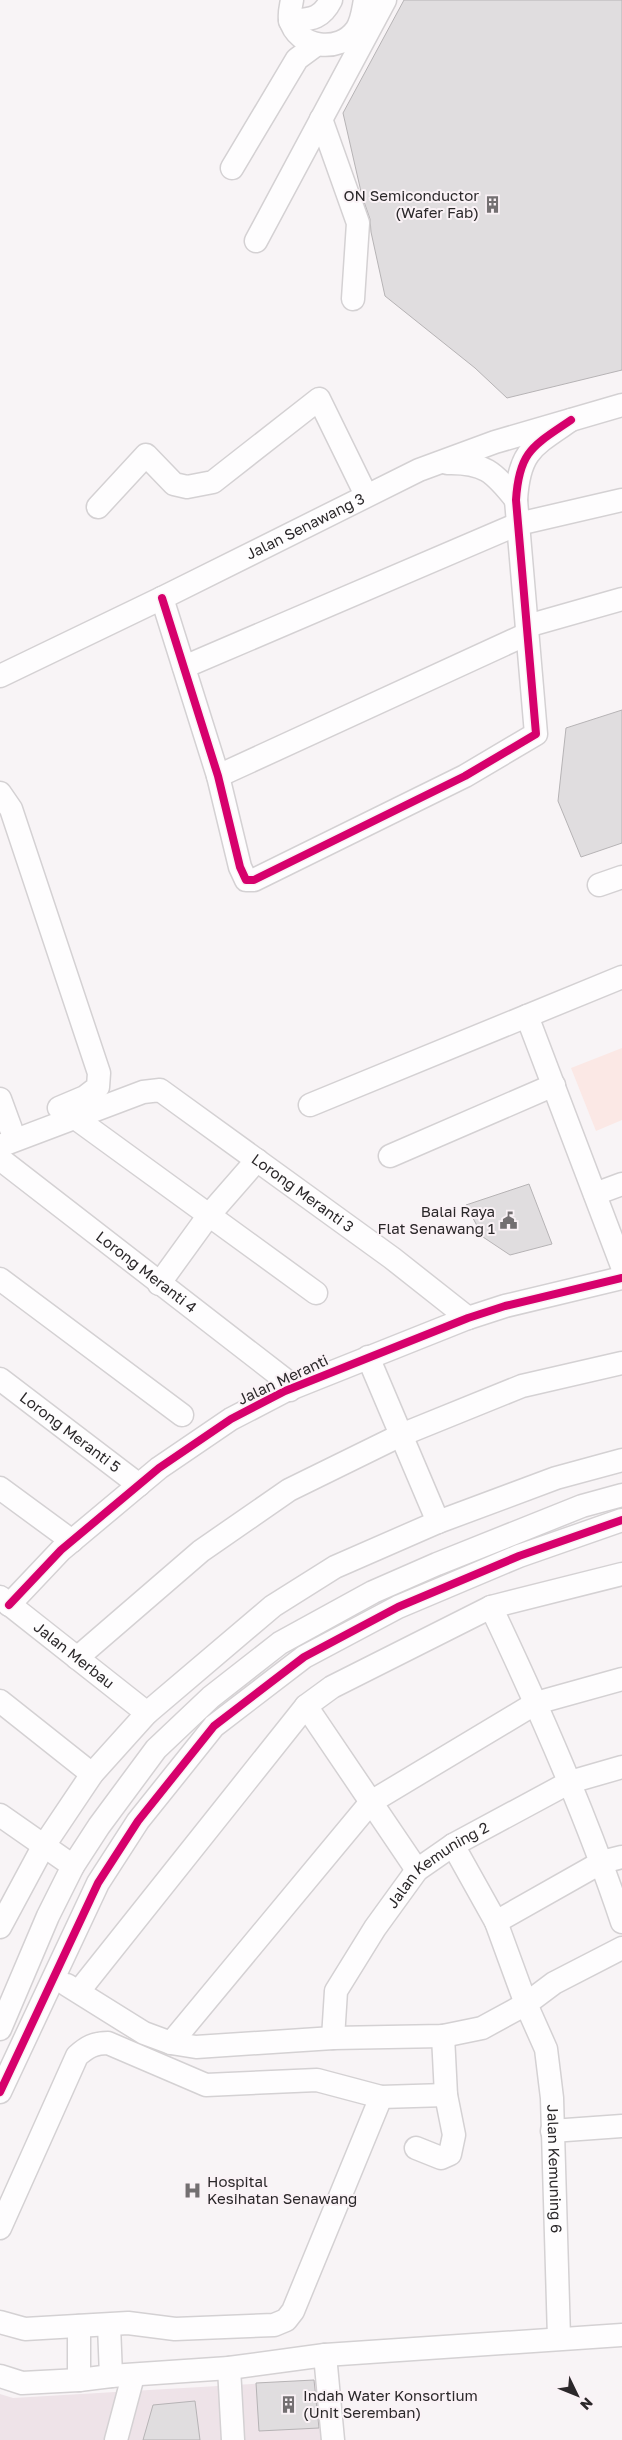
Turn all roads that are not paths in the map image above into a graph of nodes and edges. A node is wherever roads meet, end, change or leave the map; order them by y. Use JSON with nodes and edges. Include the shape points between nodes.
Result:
{"nodes":[{"id":1,"x":331,"y":0,"type":"edge"},
{"id":2,"x":365,"y":0,"type":"edge"},
{"id":3,"x":385,"y":0,"type":"edge"},
{"id":4,"x":291,"y":10,"type":"edge"},
{"id":5,"x":316,"y":45,"type":"junction"},
{"id":6,"x":322,"y":119,"type":"junction"},
{"id":7,"x":232,"y":168,"type":"dead end"},
{"id":8,"x":256,"y":241,"type":"dead end"},
{"id":9,"x":353,"y":299,"type":"dead end"},
{"id":10,"x":622,"y":405,"type":"edge"},
{"id":11,"x":571,"y":420,"type":"junction"},
{"id":12,"x":436,"y":464,"type":"junction"},
{"id":13,"x":366,"y":496,"type":"junction"},
{"id":14,"x":516,"y":500,"type":"junction"},
{"id":15,"x":622,"y":500,"type":"edge"},
{"id":16,"x":98,"y":507,"type":"dead end"},
{"id":17,"x":518,"y":524,"type":"junction"},
{"id":18,"x":162,"y":598,"type":"junction"},
{"id":19,"x":622,"y":599,"type":"edge"},
{"id":20,"x":527,"y":630,"type":"junction"},
{"id":21,"x":184,"y":667,"type":"junction"},
{"id":22,"x":0,"y":676,"type":"edge"},
{"id":23,"x":218,"y":776,"type":"junction"},
{"id":24,"x":0,"y":793,"type":"edge"},
{"id":25,"x":622,"y":878,"type":"edge"},
{"id":26,"x":599,"y":885,"type":"dead end"},
{"id":27,"x":622,"y":977,"type":"edge"},
{"id":28,"x":527,"y":1016,"type":"junction"},
{"id":29,"x":554,"y":1086,"type":"junction"},
{"id":30,"x":0,"y":1100,"type":"edge"},
{"id":31,"x":310,"y":1105,"type":"dead end"},
{"id":32,"x":74,"y":1117,"type":"junction"},
{"id":33,"x":4,"y":1136,"type":"edge"},
{"id":34,"x":390,"y":1156,"type":"dead end"},
{"id":35,"x":0,"y":1159,"type":"edge"},
{"id":36,"x":256,"y":1160,"type":"junction"},
{"id":37,"x":622,"y":1184,"type":"edge"},
{"id":38,"x":595,"y":1194,"type":"junction"},
{"id":39,"x":209,"y":1215,"type":"junction"},
{"id":40,"x":622,"y":1266,"type":"edge"},
{"id":41,"x":622,"y":1278,"type":"edge"},
{"id":42,"x":0,"y":1279,"type":"edge"},
{"id":43,"x":159,"y":1284,"type":"junction"},
{"id":44,"x":316,"y":1293,"type":"dead end"},
{"id":45,"x":468,"y":1318,"type":"junction"},
{"id":46,"x":368,"y":1357,"type":"junction"},
{"id":47,"x":622,"y":1363,"type":"edge"},
{"id":48,"x":0,"y":1379,"type":"edge"},
{"id":49,"x":290,"y":1390,"type":"junction"},
{"id":50,"x":182,"y":1415,"type":"dead end"},
{"id":51,"x":401,"y":1435,"type":"junction"},
{"id":52,"x":622,"y":1460,"type":"edge"},
{"id":53,"x":139,"y":1485,"type":"junction"},
{"id":54,"x":0,"y":1488,"type":"edge"},
{"id":55,"x":622,"y":1495,"type":"edge"},
{"id":56,"x":622,"y":1520,"type":"edge"},
{"id":57,"x":438,"y":1522,"type":"junction"},
{"id":58,"x":72,"y":1541,"type":"junction"},
{"id":59,"x":622,"y":1574,"type":"edge"},
{"id":60,"x":5,"y":1601,"type":"edge"},
{"id":61,"x":491,"y":1607,"type":"junction"},
{"id":62,"x":77,"y":1658,"type":"junction"},
{"id":63,"x":622,"y":1678,"type":"edge"},
{"id":64,"x":0,"y":1701,"type":"edge"},
{"id":65,"x":536,"y":1703,"type":"junction"},
{"id":66,"x":306,"y":1706,"type":"junction"},
{"id":67,"x":147,"y":1714,"type":"junction"},
{"id":68,"x":622,"y":1767,"type":"edge"},
{"id":69,"x":92,"y":1774,"type":"junction"},
{"id":70,"x":570,"y":1782,"type":"junction"},
{"id":71,"x":371,"y":1802,"type":"junction"},
{"id":72,"x":0,"y":1815,"type":"edge"},
{"id":73,"x":453,"y":1845,"type":"junction"},
{"id":74,"x":43,"y":1847,"type":"junction"},
{"id":75,"x":612,"y":1860,"type":"edge"},
{"id":76,"x":73,"y":1866,"type":"junction"},
{"id":77,"x":417,"y":1870,"type":"junction"},
{"id":78,"x":496,"y":1922,"type":"junction"},
{"id":79,"x":622,"y":1922,"type":"edge"},
{"id":80,"x":0,"y":1927,"type":"edge"},
{"id":81,"x":622,"y":1948,"type":"edge"},
{"id":82,"x":54,"y":1978,"type":"junction"},
{"id":83,"x":79,"y":1991,"type":"junction"},
{"id":84,"x":526,"y":2004,"type":"junction"},
{"id":85,"x":0,"y":2029,"type":"edge"},
{"id":86,"x":443,"y":2036,"type":"junction"},
{"id":87,"x":333,"y":2038,"type":"junction"},
{"id":88,"x":171,"y":2043,"type":"junction"},
{"id":89,"x":0,"y":2092,"type":"edge"},
{"id":90,"x":446,"y":2095,"type":"junction"},
{"id":91,"x":381,"y":2097,"type":"junction"},
{"id":92,"x":622,"y":2126,"type":"edge"},
{"id":93,"x":552,"y":2131,"type":"junction"},
{"id":94,"x":416,"y":2148,"type":"dead end"},
{"id":95,"x":0,"y":2228,"type":"edge"},
{"id":96,"x":0,"y":2322,"type":"edge"},
{"id":97,"x":109,"y":2325,"type":"junction"},
{"id":98,"x":79,"y":2326,"type":"junction"},
{"id":99,"x":622,"y":2335,"type":"edge"},
{"id":100,"x":559,"y":2338,"type":"junction"},
{"id":101,"x":325,"y":2354,"type":"junction"},
{"id":102,"x":228,"y":2368,"type":"junction"},
{"id":103,"x":0,"y":2376,"type":"edge"},
{"id":104,"x":111,"y":2376,"type":"junction"},
{"id":105,"x":133,"y":2376,"type":"junction"},
{"id":106,"x":79,"y":2380,"type":"junction"},
{"id":107,"x":116,"y":2440,"type":"edge"},
{"id":108,"x":233,"y":2440,"type":"edge"},
{"id":109,"x":333,"y":2440,"type":"edge"}],
"edges":[{"from":1,"to":4,"type":"street","via":[[315,18]]},
{"from":2,"to":5,"type":"street","via":[[359,24],[349,38],[338,43]]},
{"from":3,"to":6,"type":"street"},
{"from":4,"to":5,"type":"street","via":[[306,42]]},
{"from":5,"to":7,"type":"street","via":[[297,59]]},
{"from":6,"to":8,"type":"street"},
{"from":6,"to":9,"type":"street","via":[[358,223]]},
{"from":10,"to":11,"type":"street","name":"Jalan Senawang 3"},
{"from":11,"to":12,"type":"street","name":"Jalan Senawang 3","via":[[495,442]]},
{"from":11,"to":14,"type":"street","via":[[538,442],[524,458],[518,475]]},
{"from":12,"to":13,"type":"street","name":"Jalan Senawang 3"},
{"from":12,"to":14,"type":"street","via":[[466,463],[481,468],[498,477]]},
{"from":13,"to":16,"type":"street","via":[[320,399],[213,482],[187,487],[174,484],[146,455]]},
{"from":13,"to":18,"type":"street","name":"Jalan Senawang 3"},
{"from":14,"to":17,"type":"street"},
{"from":15,"to":17,"type":"street"},
{"from":17,"to":20,"type":"street"},
{"from":17,"to":21,"type":"street"},
{"from":18,"to":21,"type":"street"},
{"from":18,"to":22,"type":"street","name":"Jalan Senawang 3"},
{"from":19,"to":20,"type":"street"},
{"from":20,"to":23,"type":"street"},
{"from":20,"to":23,"type":"street","via":[[536,734],[465,776],[254,880],[246,880],[240,867]]},
{"from":21,"to":23,"type":"street"},
{"from":24,"to":33,"type":"street","via":[[12,809],[100,1073],[98,1087],[85,1097]]},
{"from":25,"to":26,"type":"street"},
{"from":27,"to":28,"type":"street"},
{"from":28,"to":29,"type":"street"},
{"from":28,"to":31,"type":"street"},
{"from":29,"to":34,"type":"street"},
{"from":29,"to":38,"type":"street"},
{"from":30,"to":33,"type":"street"},
{"from":32,"to":33,"type":"street"},
{"from":32,"to":36,"type":"street","name":"Lorong Meranti 3","via":[[143,1092],[160,1090]]},
{"from":32,"to":39,"type":"street"},
{"from":35,"to":43,"type":"street","name":"Lorong Meranti 4"},
{"from":36,"to":39,"type":"street"},
{"from":36,"to":45,"type":"street","name":"Lorong Meranti 3","via":[[392,1258]]},
{"from":37,"to":38,"type":"street"},
{"from":38,"to":40,"type":"street"},
{"from":39,"to":43,"type":"street"},
{"from":39,"to":44,"type":"street"},
{"from":41,"to":45,"type":"street","name":"Jalan Meranti"},
{"from":42,"to":50,"type":"street"},
{"from":43,"to":49,"type":"street","name":"Lorong Meranti 4","via":[[284,1379]]},
{"from":45,"to":46,"type":"street","name":"Jalan Meranti"},
{"from":46,"to":49,"type":"street","name":"Jalan Meranti"},
{"from":46,"to":51,"type":"street"},
{"from":47,"to":51,"type":"street","via":[[522,1386]]},
{"from":48,"to":53,"type":"street","name":"Lorong Meranti 5"},
{"from":49,"to":53,"type":"street","name":"Jalan Meranti","via":[[231,1419]]},
{"from":51,"to":57,"type":"street"},
{"from":51,"to":62,"type":"street","via":[[289,1490],[201,1551]]},
{"from":52,"to":57,"type":"street","via":[[556,1478]]},
{"from":53,"to":58,"type":"street","name":"Jalan Meranti"},
{"from":54,"to":58,"type":"street"},
{"from":55,"to":76,"type":"street","via":[[582,1506],[437,1564],[373,1592],[280,1643],[211,1697],[156,1749]]},
{"from":56,"to":82,"type":"street","via":[[518,1556],[398,1606],[304,1657],[214,1726],[138,1821],[98,1883]]},
{"from":57,"to":67,"type":"street","via":[[335,1567],[273,1606]]},
{"from":58,"to":60,"type":"street","name":"Jalan Meranti"},
{"from":59,"to":61,"type":"street"},
{"from":60,"to":62,"type":"street","name":"Jalan Merbau"},
{"from":61,"to":65,"type":"street"},
{"from":61,"to":66,"type":"street","via":[[332,1688]]},
{"from":62,"to":67,"type":"street","name":"Jalan Merbau"},
{"from":63,"to":65,"type":"street"},
{"from":64,"to":69,"type":"street"},
{"from":65,"to":70,"type":"street"},
{"from":65,"to":71,"type":"street"},
{"from":66,"to":71,"type":"street"},
{"from":66,"to":83,"type":"street"},
{"from":67,"to":69,"type":"street"},
{"from":68,"to":70,"type":"street","name":"Jalan Kemuning 2"},
{"from":69,"to":74,"type":"street"},
{"from":70,"to":73,"type":"street","name":"Jalan Kemuning 2"},
{"from":70,"to":75,"type":"street"},
{"from":71,"to":77,"type":"street"},
{"from":71,"to":88,"type":"street"},
{"from":72,"to":74,"type":"street"},
{"from":73,"to":77,"type":"street","name":"Jalan Kemuning 2"},
{"from":73,"to":78,"type":"street","name":"Jalan Kemuning 6"},
{"from":74,"to":76,"type":"street"},
{"from":74,"to":80,"type":"street"},
{"from":75,"to":78,"type":"street"},
{"from":75,"to":79,"type":"street"},
{"from":76,"to":85,"type":"street"},
{"from":77,"to":87,"type":"street","name":"Jalan Kemuning 2","via":[[375,1928],[336,1991]]},
{"from":78,"to":84,"type":"street","name":"Jalan Kemuning 6"},
{"from":81,"to":84,"type":"street","via":[[554,1984]]},
{"from":82,"to":83,"type":"street"},
{"from":82,"to":89,"type":"street"},
{"from":83,"to":88,"type":"street","via":[[144,2033]]},
{"from":84,"to":86,"type":"street","via":[[482,2028]]},
{"from":84,"to":93,"type":"street","name":"Jalan Kemuning 6","via":[[546,2049]]},
{"from":86,"to":87,"type":"street"},
{"from":86,"to":90,"type":"street"},
{"from":87,"to":88,"type":"street","via":[[196,2047]]},
{"from":90,"to":91,"type":"street"},
{"from":90,"to":94,"type":"street","via":[[454,2135],[450,2154],[442,2158]]},
{"from":91,"to":95,"type":"street","via":[[317,2080],[206,2085],[108,2042],[96,2043],[77,2056]]},
{"from":91,"to":97,"type":"street","via":[[294,2311],[286,2320],[274,2325],[175,2329],[128,2323]]},
{"from":92,"to":93,"type":"street"},
{"from":93,"to":100,"type":"street","name":"Jalan Kemuning 6"},
{"from":96,"to":98,"type":"street","via":[[25,2330]]},
{"from":97,"to":98,"type":"street"},
{"from":97,"to":104,"type":"street"},
{"from":98,"to":106,"type":"street"},
{"from":99,"to":100,"type":"street"},
{"from":100,"to":101,"type":"street"},
{"from":101,"to":102,"type":"street"},
{"from":101,"to":109,"type":"street"},
{"from":102,"to":105,"type":"street"},
{"from":102,"to":108,"type":"street"},
{"from":103,"to":106,"type":"street","via":[[22,2383]]},
{"from":104,"to":105,"type":"street"},
{"from":104,"to":106,"type":"street"},
{"from":105,"to":107,"type":"street"}]}
